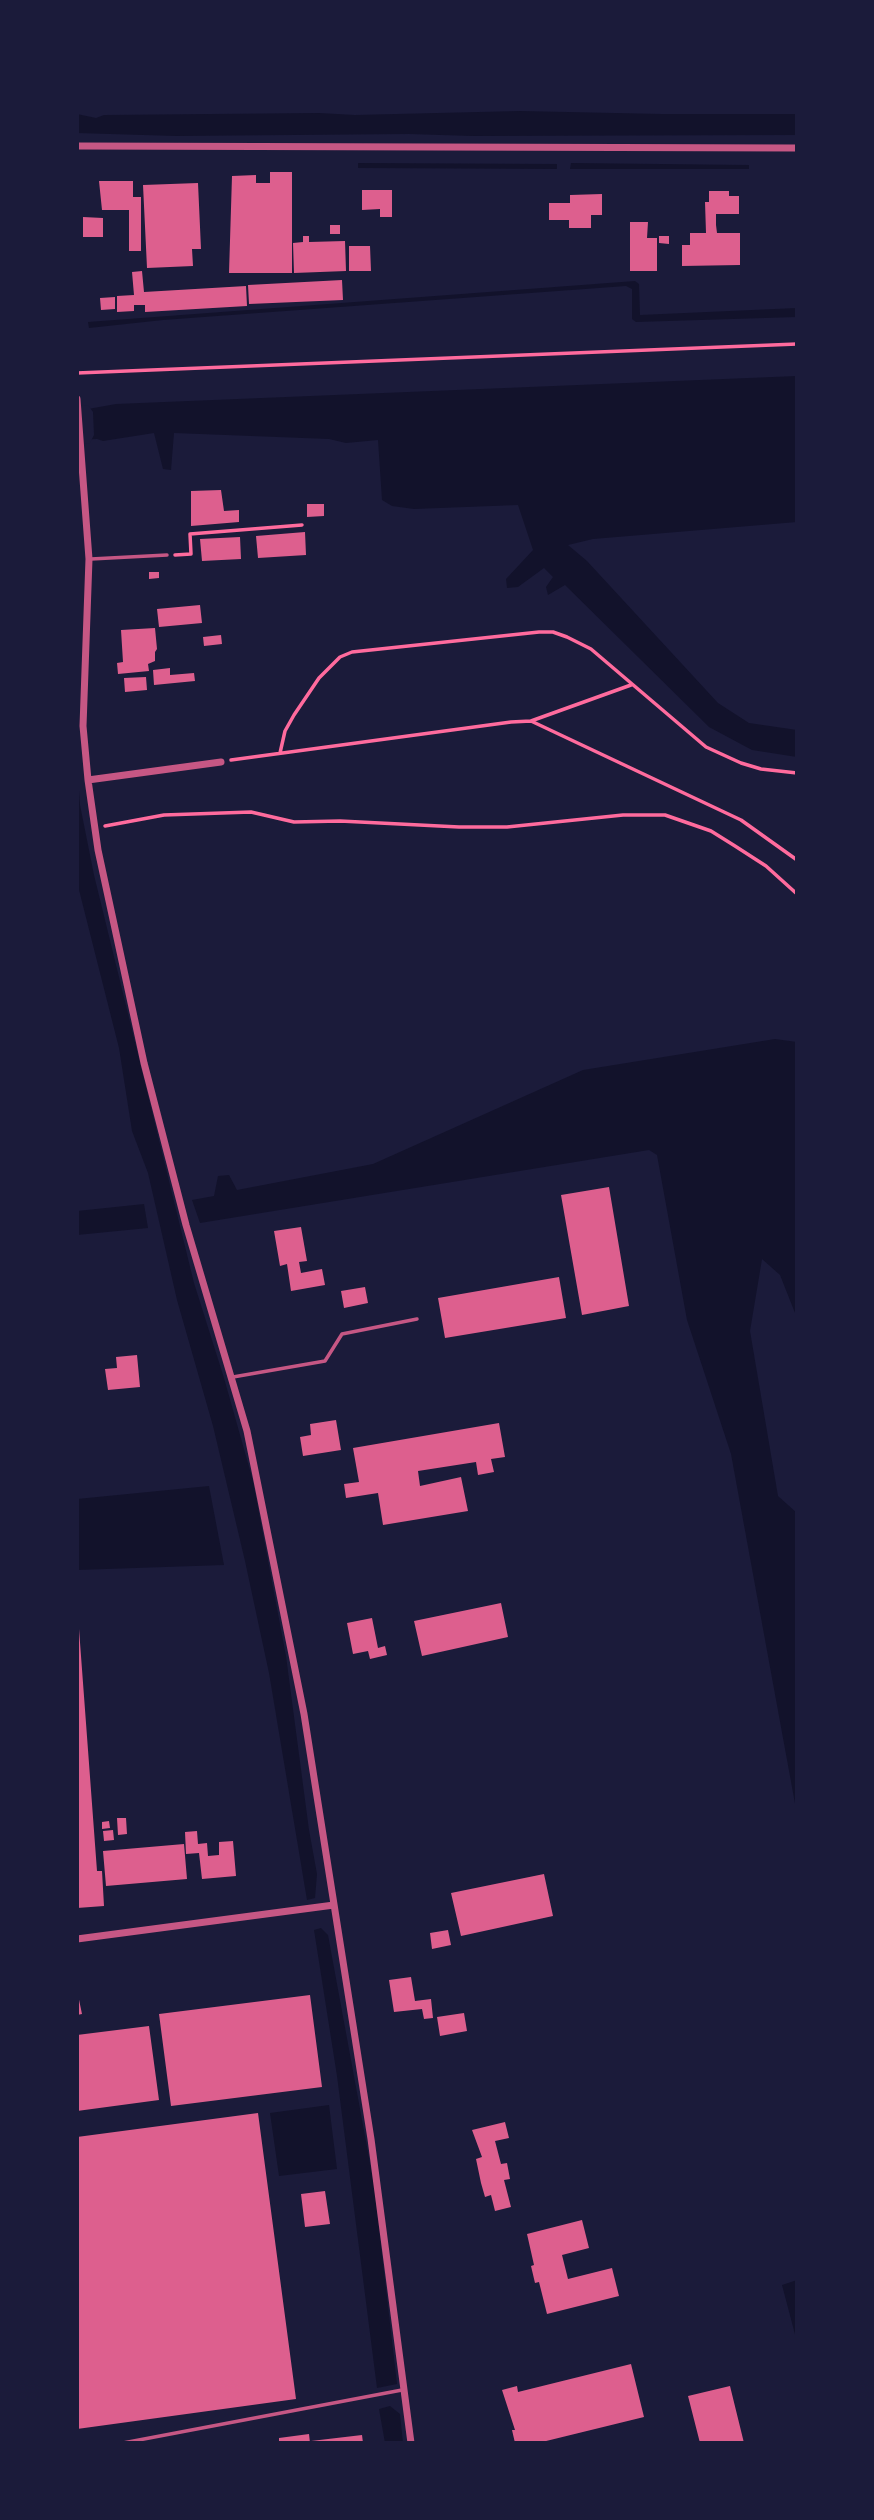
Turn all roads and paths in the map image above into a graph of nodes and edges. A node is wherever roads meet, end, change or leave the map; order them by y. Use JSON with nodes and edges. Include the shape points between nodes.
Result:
{"nodes":[{"id":1,"x":77,"y":146,"type":"edge"},
{"id":2,"x":797,"y":148,"type":"edge"},
{"id":3,"x":797,"y":344,"type":"edge"},
{"id":4,"x":77,"y":373,"type":"edge"},
{"id":5,"x":77,"y":399,"type":"edge"},
{"id":6,"x":80,"y":502,"type":"edge"},
{"id":7,"x":302,"y":525,"type":"dead end"},
{"id":8,"x":167,"y":555,"type":"joint"},
{"id":9,"x":89,"y":559,"type":"junction"},
{"id":10,"x":631,"y":685,"type":"junction"},
{"id":11,"x":531,"y":721,"type":"junction"},
{"id":12,"x":280,"y":753,"type":"junction"},
{"id":13,"x":221,"y":762,"type":"joint"},
{"id":14,"x":797,"y":773,"type":"edge"},
{"id":15,"x":88,"y":780,"type":"junction"},
{"id":16,"x":95,"y":828,"type":"junction"},
{"id":17,"x":797,"y":860,"type":"edge"},
{"id":18,"x":797,"y":894,"type":"edge"},
{"id":19,"x":417,"y":1319,"type":"dead end"},
{"id":20,"x":231,"y":1378,"type":"junction"},
{"id":21,"x":334,"y":1905,"type":"junction"},
{"id":22,"x":77,"y":1939,"type":"edge"},
{"id":23,"x":404,"y":2390,"type":"junction"},
{"id":24,"x":123,"y":2443,"type":"edge"},
{"id":25,"x":411,"y":2443,"type":"edge"}],
"edges":[{"from":1,"to":2,"type":"street"},
{"from":3,"to":4,"type":"path"},
{"from":5,"to":6,"type":"street"},
{"from":6,"to":9,"type":"street"},
{"from":7,"to":8,"type":"path","via":[[190,534],[191,554]]},
{"from":8,"to":9,"type":"lane"},
{"from":9,"to":15,"type":"street","via":[[83,726]]},
{"from":10,"to":11,"type":"path"},
{"from":10,"to":12,"type":"path","via":[[591,649],[553,632],[352,652],[331,663],[319,678],[285,731]]},
{"from":10,"to":14,"type":"path","via":[[706,747],[761,769]]},
{"from":11,"to":12,"type":"path"},
{"from":11,"to":17,"type":"path","via":[[741,820]]},
{"from":12,"to":13,"type":"path"},
{"from":13,"to":15,"type":"street"},
{"from":15,"to":16,"type":"street"},
{"from":16,"to":18,"type":"path","via":[[164,815],[251,812],[294,822],[459,827],[665,815],[727,841],[766,866]]},
{"from":16,"to":20,"type":"street","via":[[144,1063]]},
{"from":19,"to":20,"type":"lane","via":[[342,1334],[325,1361]]},
{"from":20,"to":21,"type":"street","via":[[247,1431],[304,1714]]},
{"from":21,"to":22,"type":"street"},
{"from":21,"to":23,"type":"street"},
{"from":23,"to":24,"type":"lane"},
{"from":23,"to":25,"type":"street"}]}
